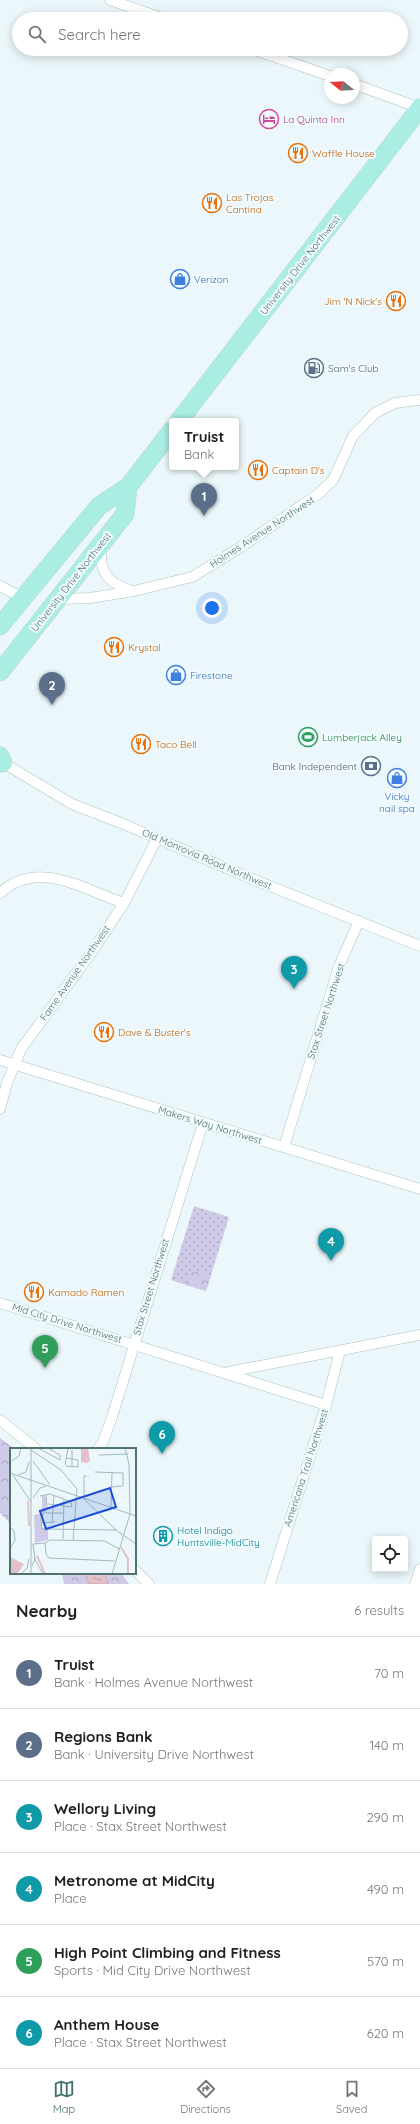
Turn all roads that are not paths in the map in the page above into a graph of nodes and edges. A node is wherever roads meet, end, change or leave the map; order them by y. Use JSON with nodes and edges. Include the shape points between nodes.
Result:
{"nodes":[{"id":1,"x":110,"y":0,"type":"edge"},
{"id":2,"x":145,"y":12,"type":"edge"},
{"id":3,"x":272,"y":56,"type":"edge"},
{"id":4,"x":324,"y":74,"type":"edge"},
{"id":5,"x":360,"y":86,"type":"edge"},
{"id":6,"x":420,"y":108,"type":"edge"},
{"id":7,"x":420,"y":400,"type":"edge"},
{"id":8,"x":181,"y":418,"type":"edge"},
{"id":9,"x":169,"y":434,"type":"edge"},
{"id":10,"x":128,"y":487,"type":"junction"},
{"id":11,"x":101,"y":544,"type":"junction"},
{"id":12,"x":0,"y":586,"type":"edge"},
{"id":13,"x":134,"y":591,"type":"junction"},
{"id":14,"x":23,"y":598,"type":"junction"},
{"id":15,"x":59,"y":599,"type":"junction"},
{"id":16,"x":0,"y":626,"type":"edge"},
{"id":17,"x":0,"y":672,"type":"edge"},
{"id":18,"x":1,"y":761,"type":"edge"},
{"id":19,"x":157,"y":839,"type":"junction"},
{"id":20,"x":0,"y":893,"type":"edge"},
{"id":21,"x":124,"y":903,"type":"junction"},
{"id":22,"x":359,"y":921,"type":"junction"},
{"id":23,"x":420,"y":946,"type":"edge"},
{"id":24,"x":0,"y":1060,"type":"edge"},
{"id":25,"x":14,"y":1064,"type":"junction"},
{"id":26,"x":0,"y":1109,"type":"edge"},
{"id":27,"x":203,"y":1123,"type":"junction"},
{"id":28,"x":284,"y":1147,"type":"junction"},
{"id":29,"x":420,"y":1189,"type":"edge"},
{"id":30,"x":0,"y":1303,"type":"edge"},
{"id":31,"x":420,"y":1335,"type":"edge"},
{"id":32,"x":134,"y":1343,"type":"junction"},
{"id":33,"x":340,"y":1351,"type":"junction"},
{"id":34,"x":226,"y":1373,"type":"junction"},
{"id":35,"x":326,"y":1405,"type":"junction"},
{"id":36,"x":0,"y":1420,"type":"edge"},
{"id":37,"x":35,"y":1448,"type":"edge"},
{"id":38,"x":99,"y":1448,"type":"edge"},
{"id":39,"x":420,"y":1569,"type":"edge"},
{"id":40,"x":136,"y":1571,"type":"edge"},
{"id":41,"x":150,"y":1584,"type":"edge"},
{"id":42,"x":270,"y":1584,"type":"edge"},
{"id":43,"x":415,"y":1584,"type":"edge"}],
"edges":[{"from":1,"to":2,"type":"street"},
{"from":3,"to":4,"type":"street"},
{"from":5,"to":6,"type":"street"},
{"from":6,"to":8,"type":"highway","name":"University Drive Northwest"},
{"from":7,"to":13,"type":"street","name":"Holmes Avenue Northwest","via":[[395,402],[375,413],[353,436],[333,480],[317,495],[241,547],[192,577]]},
{"from":9,"to":10,"type":"highway"},
{"from":10,"to":11,"type":"highway","name":"University Drive Northwest","via":[[125,514]]},
{"from":10,"to":14,"type":"highway","via":[[99,506]]},
{"from":11,"to":13,"type":"street","via":[[100,557],[105,574],[114,584]]},
{"from":11,"to":15,"type":"highway","name":"University Drive Northwest"},
{"from":12,"to":14,"type":"street"},
{"from":13,"to":15,"type":"street","name":"Holmes Avenue Northwest","via":[[90,598]]},
{"from":14,"to":16,"type":"highway"},
{"from":15,"to":17,"type":"highway","name":"University Drive Northwest"},
{"from":18,"to":19,"type":"street","name":"Old Monrovia Road Northwest","via":[[72,804]]},
{"from":19,"to":21,"type":"street","name":"Fame Avenue Northwest"},
{"from":19,"to":22,"type":"street","name":"Old Monrovia Road Northwest"},
{"from":20,"to":21,"type":"street","via":[[21,879],[42,876],[74,883]]},
{"from":21,"to":25,"type":"street","name":"Fame Avenue Northwest","via":[[94,950],[21,1049]]},
{"from":22,"to":23,"type":"street","name":"Old Monrovia Road Northwest"},
{"from":22,"to":28,"type":"street","name":"Stax Street Northwest","via":[[339,966]]},
{"from":24,"to":25,"type":"street","name":"Makers Way Northwest"},
{"from":25,"to":26,"type":"street","name":"Fame Avenue Northwest"},
{"from":25,"to":27,"type":"street","name":"Makers Way Northwest"},
{"from":27,"to":28,"type":"street","name":"Makers Way Northwest"},
{"from":27,"to":32,"type":"street","name":"Stax Street Northwest"},
{"from":28,"to":29,"type":"street","name":"Makers Way Northwest"},
{"from":30,"to":32,"type":"street","name":"Mid City Drive Northwest"},
{"from":31,"to":33,"type":"street","name":"Mid City Drive Northwest"},
{"from":32,"to":34,"type":"street","name":"Mid City Drive Northwest"},
{"from":32,"to":38,"type":"street","name":"Stax Street Northwest","via":[[112,1417]]},
{"from":33,"to":34,"type":"street","name":"Mid City Drive Northwest"},
{"from":33,"to":35,"type":"street","name":"Americana Trail Northwest"},
{"from":34,"to":35,"type":"street","name":"Mid City Drive Northwest"},
{"from":35,"to":42,"type":"street","name":"Americana Trail Northwest"},
{"from":36,"to":37,"type":"street"},
{"from":39,"to":43,"type":"street"},
{"from":40,"to":41,"type":"street"}]}
